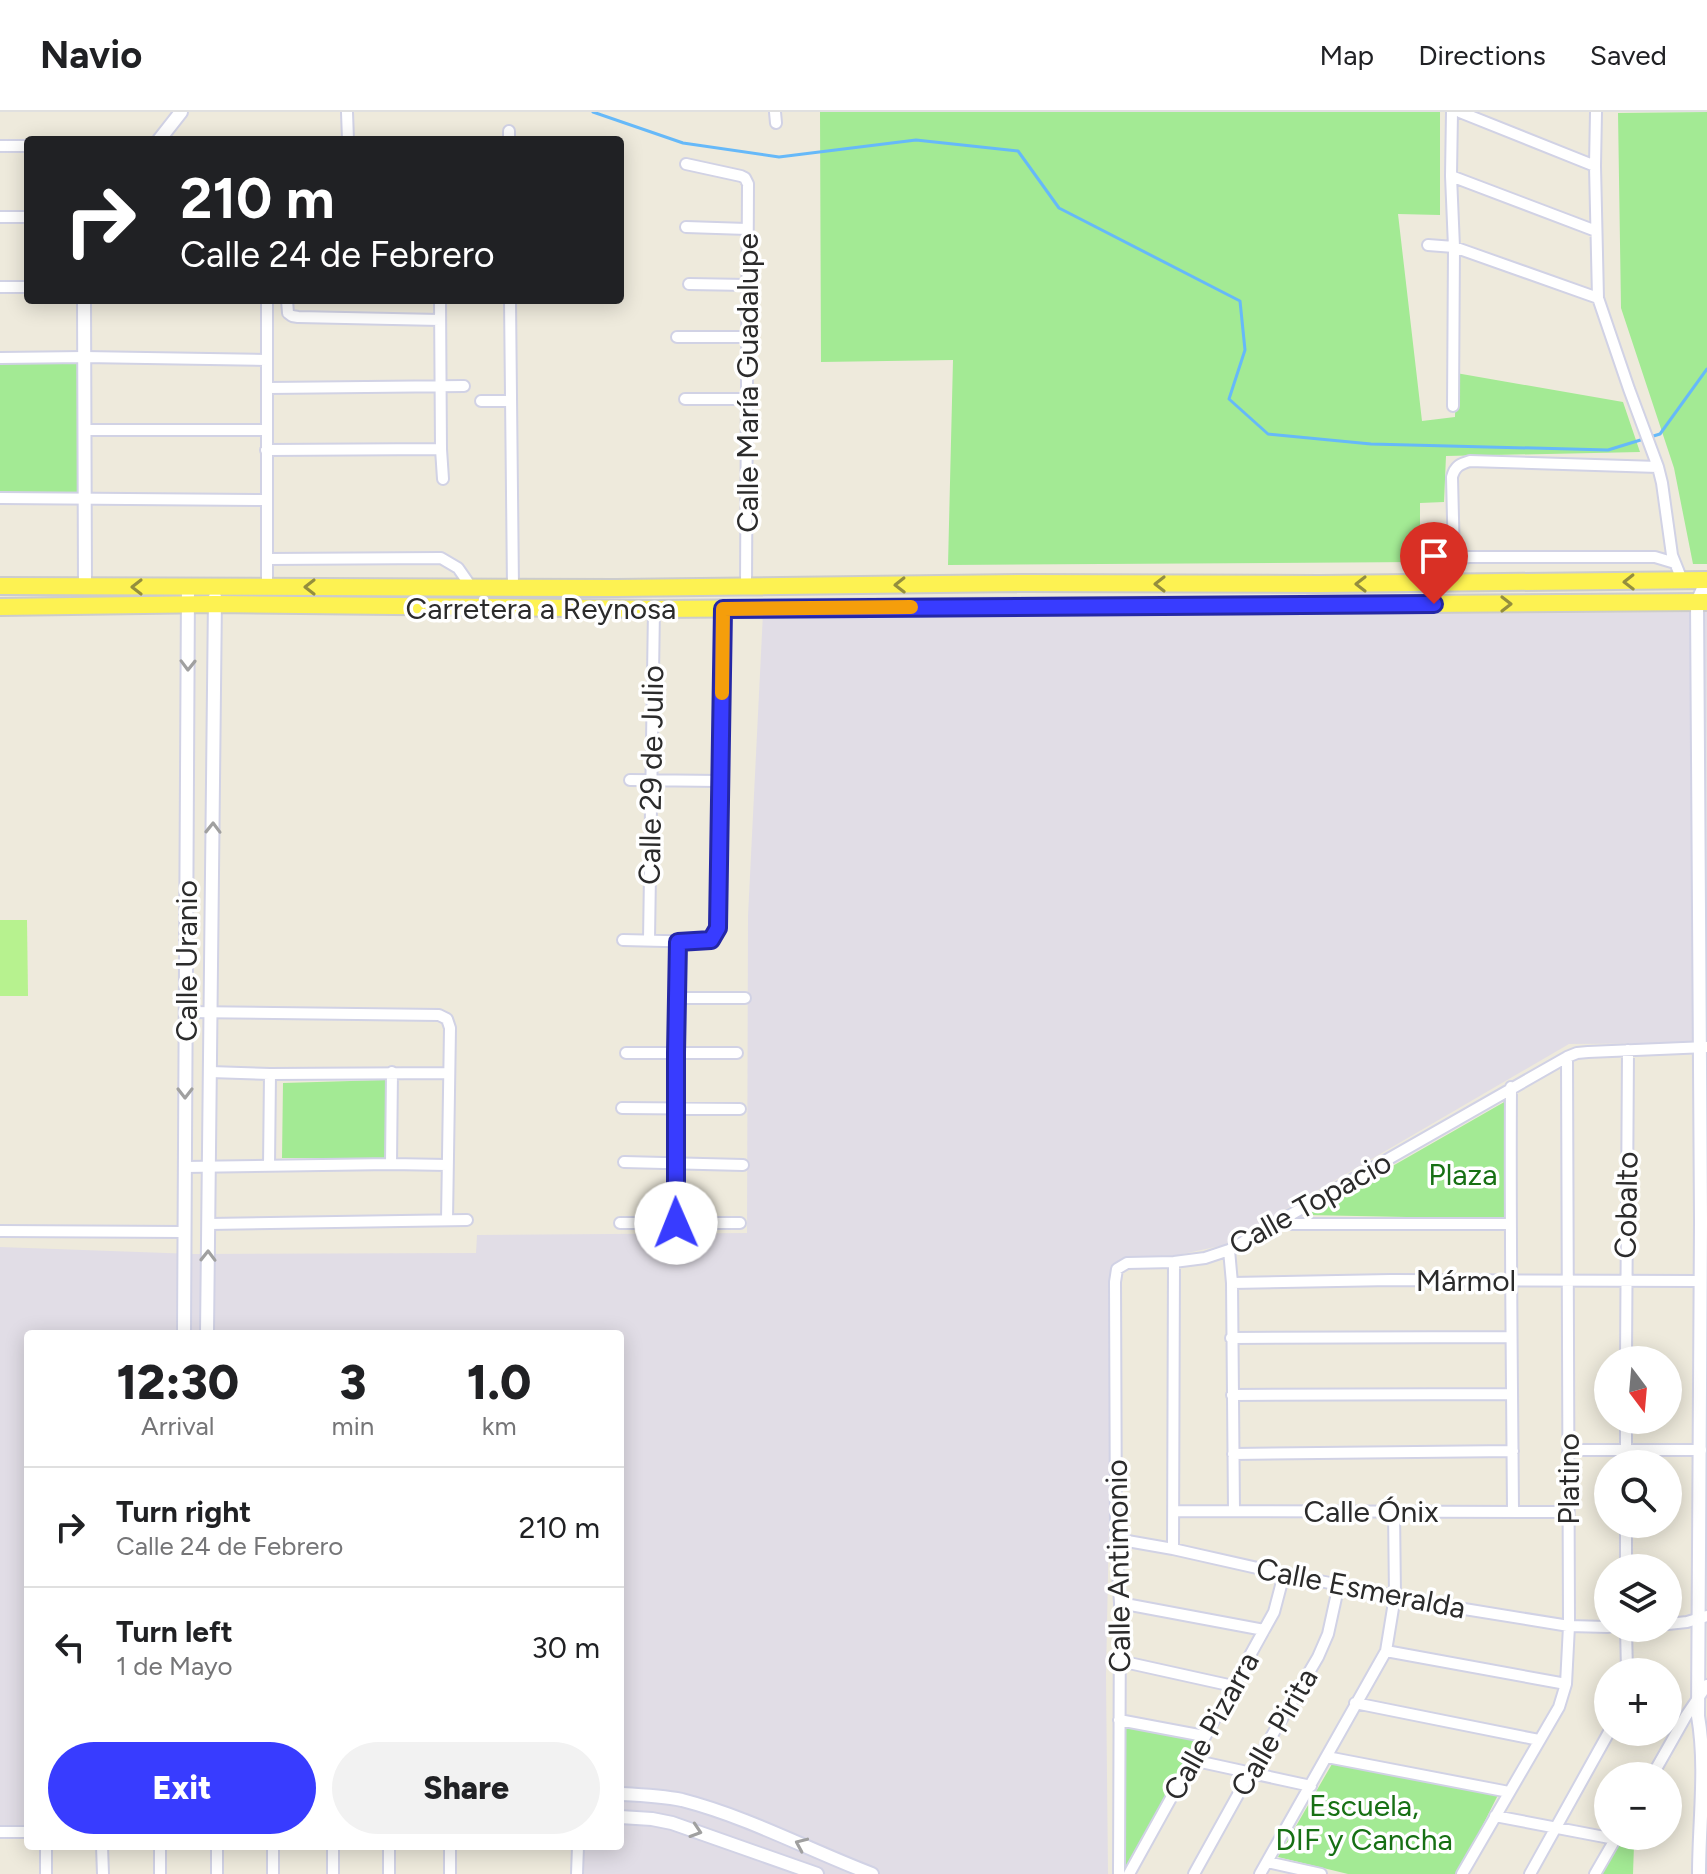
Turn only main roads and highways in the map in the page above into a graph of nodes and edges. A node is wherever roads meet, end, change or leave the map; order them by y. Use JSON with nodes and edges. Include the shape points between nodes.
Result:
{"nodes":[{"id":1,"x":1707,"y":580,"type":"edge"},
{"id":2,"x":1238,"y":584,"type":"junction"},
{"id":3,"x":0,"y":586,"type":"edge"},
{"id":4,"x":388,"y":586,"type":"junction"},
{"id":5,"x":792,"y":586,"type":"junction"},
{"id":6,"x":85,"y":587,"type":"junction"},
{"id":7,"x":728,"y":587,"type":"junction"},
{"id":8,"x":616,"y":588,"type":"junction"},
{"id":9,"x":215,"y":596,"type":"junction"},
{"id":10,"x":1702,"y":602,"type":"edge"},
{"id":11,"x":1237,"y":605,"type":"junction"},
{"id":12,"x":142,"y":606,"type":"junction"},
{"id":13,"x":337,"y":606,"type":"junction"},
{"id":14,"x":3,"y":608,"type":"edge"},
{"id":15,"x":672,"y":608,"type":"junction"},
{"id":16,"x":631,"y":609,"type":"junction"},
{"id":17,"x":723,"y":609,"type":"junction"}],
"edges":[{"from":1,"to":2,"type":"main road","name":"Carretera a Reynosa","one_way":true},
{"from":2,"to":5,"type":"main road","name":"Carretera a Reynosa","one_way":true},
{"from":2,"to":11,"type":"main road"},
{"from":3,"to":6,"type":"main road","name":"Carretera a Reynosa"},
{"from":4,"to":8,"type":"main road","name":"Carretera a Reynosa"},
{"from":4,"to":9,"type":"main road","name":"Carretera a Reynosa","one_way":true,"via":[[267,587]]},
{"from":4,"to":13,"type":"main road","via":[[352,592]]},
{"from":5,"to":7,"type":"main road","name":"Carretera a Reynosa"},
{"from":5,"to":17,"type":"main road","via":[[737,594]]},
{"from":9,"to":6,"type":"main road","name":"Carretera a Reynosa","one_way":true,"via":[[188,587]]},
{"from":6,"to":12,"type":"main road"},
{"from":6,"to":14,"type":"main road"},
{"from":7,"to":8,"type":"main road","name":"Carretera a Reynosa"},
{"from":7,"to":15,"type":"main road"},
{"from":8,"to":16,"type":"main road","via":[[638,594]]},
{"from":9,"to":12,"type":"main road","name":"Carretera a Reynosa","via":[[189,605]]},
{"from":9,"to":13,"type":"main road","name":"Carretera a Reynosa"},
{"from":11,"to":10,"type":"main road","name":"Carretera a Reynosa","one_way":true},
{"from":11,"to":17,"type":"main road","name":"Carretera a Reynosa"},
{"from":12,"to":14,"type":"main road","name":"Carretera a Reynosa"},
{"from":13,"to":16,"type":"main road","name":"Carretera a Reynosa"},
{"from":15,"to":16,"type":"main road","name":"Carretera a Reynosa"},
{"from":15,"to":17,"type":"main road","name":"Carretera a Reynosa"}]}
